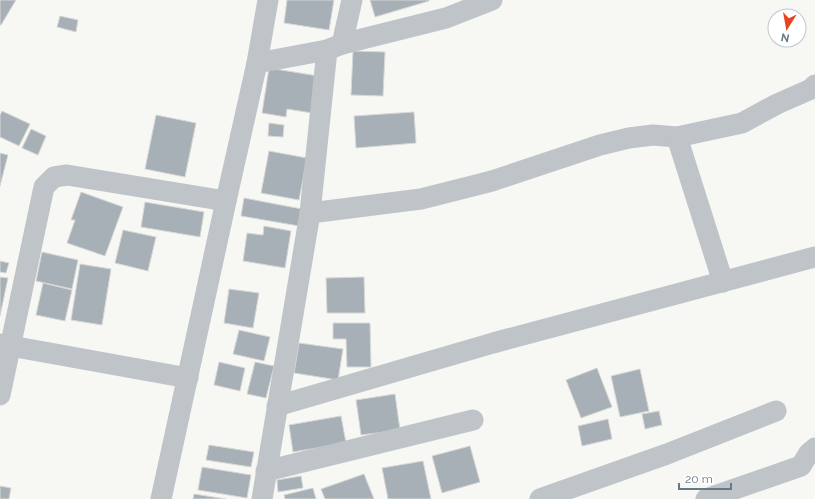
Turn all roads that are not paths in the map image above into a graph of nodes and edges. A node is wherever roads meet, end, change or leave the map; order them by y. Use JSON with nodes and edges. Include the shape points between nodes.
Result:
{"nodes":[{"id":1,"x":268,"y":0,"type":"edge"},
{"id":2,"x":352,"y":0,"type":"edge"},
{"id":3,"x":492,"y":0,"type":"edge"},
{"id":4,"x":334,"y":47,"type":"junction"},
{"id":5,"x":257,"y":63,"type":"junction"},
{"id":6,"x":815,"y":85,"type":"edge"},
{"id":7,"x":677,"y":136,"type":"junction"},
{"id":8,"x":226,"y":200,"type":"junction"},
{"id":9,"x":310,"y":213,"type":"junction"},
{"id":10,"x":815,"y":257,"type":"edge"},
{"id":11,"x":724,"y":282,"type":"junction"},
{"id":12,"x":5,"y":345,"type":"edge"},
{"id":13,"x":188,"y":378,"type":"junction"},
{"id":14,"x":0,"y":395,"type":"edge"},
{"id":15,"x":277,"y":406,"type":"junction"},
{"id":16,"x":776,"y":411,"type":"dead end"},
{"id":17,"x":473,"y":420,"type":"dead end"},
{"id":18,"x":815,"y":448,"type":"edge"},
{"id":19,"x":266,"y":471,"type":"junction"},
{"id":20,"x":161,"y":499,"type":"edge"},
{"id":21,"x":262,"y":499,"type":"edge"},
{"id":22,"x":540,"y":499,"type":"edge"},
{"id":23,"x":706,"y":499,"type":"edge"}],
"edges":[{"from":1,"to":5,"type":"street"},
{"from":2,"to":4,"type":"street"},
{"from":3,"to":4,"type":"street","via":[[446,18]]},
{"from":4,"to":5,"type":"street"},
{"from":4,"to":9,"type":"street"},
{"from":5,"to":8,"type":"street"},
{"from":6,"to":7,"type":"street","via":[[742,123]]},
{"from":7,"to":9,"type":"street","via":[[653,135],[615,141],[492,181],[421,199]]},
{"from":7,"to":11,"type":"street"},
{"from":8,"to":12,"type":"street","via":[[67,175],[54,177],[44,187]]},
{"from":8,"to":13,"type":"street"},
{"from":9,"to":15,"type":"street"},
{"from":10,"to":11,"type":"street"},
{"from":11,"to":15,"type":"street","via":[[493,343]]},
{"from":12,"to":13,"type":"street"},
{"from":12,"to":14,"type":"street"},
{"from":13,"to":20,"type":"street"},
{"from":15,"to":19,"type":"street"},
{"from":16,"to":22,"type":"street","via":[[667,454]]},
{"from":17,"to":19,"type":"street"},
{"from":18,"to":23,"type":"street","via":[[801,466]]},
{"from":19,"to":21,"type":"street"}]}
